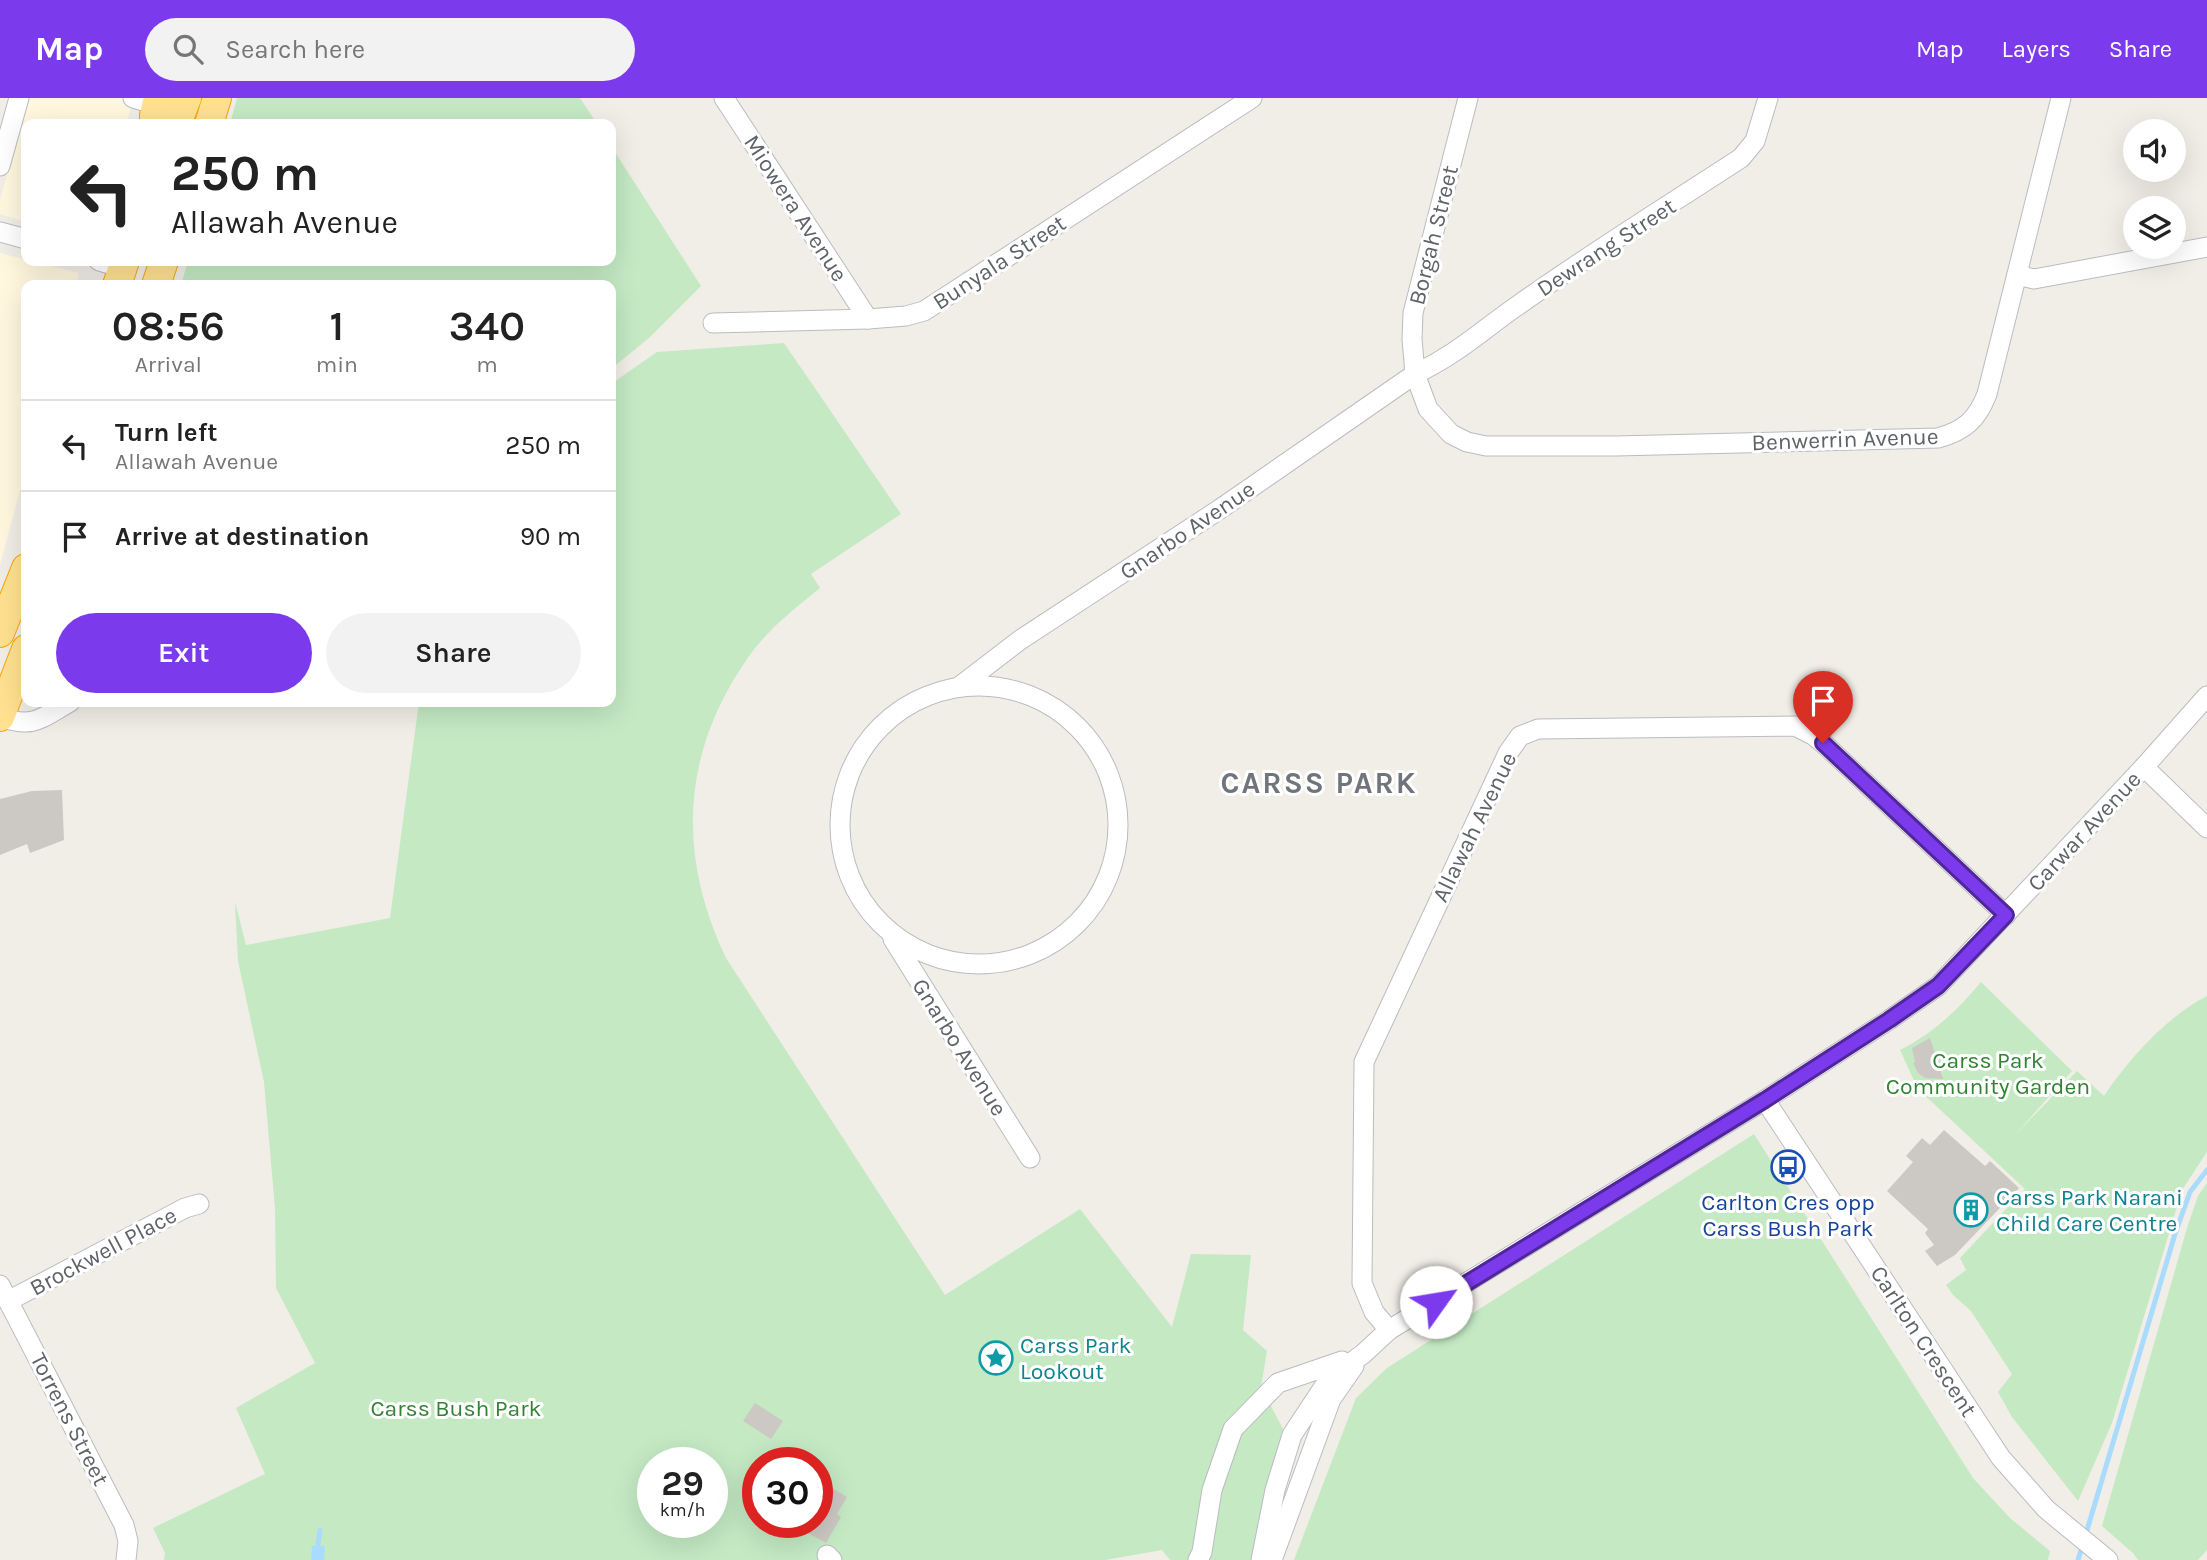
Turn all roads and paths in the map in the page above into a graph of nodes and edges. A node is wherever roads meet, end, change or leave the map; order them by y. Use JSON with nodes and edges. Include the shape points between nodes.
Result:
{"nodes":[{"id":1,"x":19,"y":98,"type":"edge"},
{"id":2,"x":187,"y":98,"type":"edge"},
{"id":3,"x":217,"y":98,"type":"edge"},
{"id":4,"x":724,"y":98,"type":"edge"},
{"id":5,"x":1252,"y":98,"type":"edge"},
{"id":6,"x":1468,"y":98,"type":"edge"},
{"id":7,"x":1768,"y":98,"type":"edge"},
{"id":8,"x":2062,"y":98,"type":"edge"},
{"id":9,"x":179,"y":119,"type":"edge"},
{"id":10,"x":211,"y":119,"type":"edge"},
{"id":11,"x":0,"y":166,"type":"edge"},
{"id":12,"x":0,"y":232,"type":"edge"},
{"id":13,"x":21,"y":238,"type":"edge"},
{"id":14,"x":2207,"y":247,"type":"edge"},
{"id":15,"x":2017,"y":275,"type":"junction"},
{"id":16,"x":868,"y":318,"type":"junction"},
{"id":17,"x":713,"y":323,"type":"dead end"},
{"id":18,"x":1415,"y":374,"type":"junction"},
{"id":19,"x":21,"y":580,"type":"edge"},
{"id":20,"x":0,"y":633,"type":"edge"},
{"id":21,"x":21,"y":662,"type":"edge"},
{"id":22,"x":960,"y":686,"type":"junction"},
{"id":23,"x":2207,"y":696,"type":"edge"},
{"id":24,"x":61,"y":707,"type":"edge"},
{"id":25,"x":0,"y":717,"type":"edge"},
{"id":26,"x":2144,"y":767,"type":"junction"},
{"id":27,"x":2207,"y":828,"type":"edge"},
{"id":28,"x":2006,"y":915,"type":"junction"},
{"id":29,"x":890,"y":935,"type":"junction"},
{"id":30,"x":1765,"y":1100,"type":"junction"},
{"id":31,"x":1030,"y":1158,"type":"dead end"},
{"id":32,"x":199,"y":1204,"type":"dead end"},
{"id":33,"x":4,"y":1293,"type":"edge"},
{"id":34,"x":1389,"y":1331,"type":"junction"},
{"id":35,"x":1363,"y":1354,"type":"junction"},
{"id":36,"x":2105,"y":1557,"type":"edge"},
{"id":37,"x":127,"y":1558,"type":"edge"},
{"id":38,"x":1198,"y":1560,"type":"edge"},
{"id":39,"x":1261,"y":1560,"type":"edge"},
{"id":40,"x":1272,"y":1560,"type":"edge"}],
"edges":[{"from":1,"to":11,"type":"street"},
{"from":2,"to":9,"type":"highway"},
{"from":3,"to":10,"type":"highway"},
{"from":4,"to":16,"type":"street","name":"Miowera Avenue"},
{"from":5,"to":16,"type":"street","name":"Bunyala Street","via":[[924,311]]},
{"from":6,"to":18,"type":"street","name":"Borgah Street","via":[[1413,313]]},
{"from":7,"to":18,"type":"street","name":"Dewrang Street","via":[[1755,141],[1741,158],[1516,307],[1472,342]]},
{"from":8,"to":15,"type":"street","name":"Benwerrin Avenue"},
{"from":12,"to":13,"type":"street"},
{"from":14,"to":15,"type":"street","via":[[2034,278]]},
{"from":15,"to":18,"type":"street","name":"Benwerrin Avenue","via":[[1982,405],[1963,429],[1938,438],[1486,446],[1467,442],[1439,423],[1428,409]]},
{"from":16,"to":17,"type":"street","name":"Bunyala Street"},
{"from":18,"to":22,"type":"street","name":"Gnarbo Avenue","via":[[1020,640]]},
{"from":19,"to":20,"type":"highway"},
{"from":21,"to":25,"type":"highway"},
{"from":22,"to":29,"type":"street","name":"Gnarbo Avenue","via":[[940,689],[897,712],[867,743],[846,787],[840,828],[851,876]]},
{"from":22,"to":29,"type":"street","name":"Gnarbo Avenue","via":[[998,687],[1039,699],[1087,737],[1114,794],[1115,854],[1085,915],[1036,950],[996,962],[955,963],[933,958]]},
{"from":23,"to":26,"type":"street","name":"Carwar Avenue"},
{"from":24,"to":25,"type":"street","via":[[24,724]]},
{"from":26,"to":27,"type":"street"},
{"from":26,"to":28,"type":"street","name":"Carwar Avenue"},
{"from":28,"to":30,"type":"street","name":"Carwar Avenue","via":[[1938,986]]},
{"from":28,"to":34,"type":"street","name":"Allawah Avenue","via":[[1823,743],[1795,726],[1538,729],[1520,736],[1507,753],[1364,1062],[1362,1283],[1374,1312]]},
{"from":29,"to":31,"type":"street","name":"Gnarbo Avenue"},
{"from":30,"to":34,"type":"street","name":"Carwar Avenue"},
{"from":30,"to":36,"type":"street","name":"Carlton Crescent","via":[[1995,1449],[2032,1493]]},
{"from":32,"to":33,"type":"street","name":"Brockwell Place"},
{"from":33,"to":37,"type":"street","name":"Torrens Street","via":[[124,1525]]},
{"from":34,"to":35,"type":"street","name":"Carwar Avenue"},
{"from":35,"to":38,"type":"street","via":[[1278,1383],[1233,1429],[1212,1490]]},
{"from":35,"to":39,"type":"street","name":"Carwar Avenue","via":[[1329,1379],[1292,1435]]},
{"from":35,"to":40,"type":"street","name":"Carwar Avenue","via":[[1331,1399]]}]}
